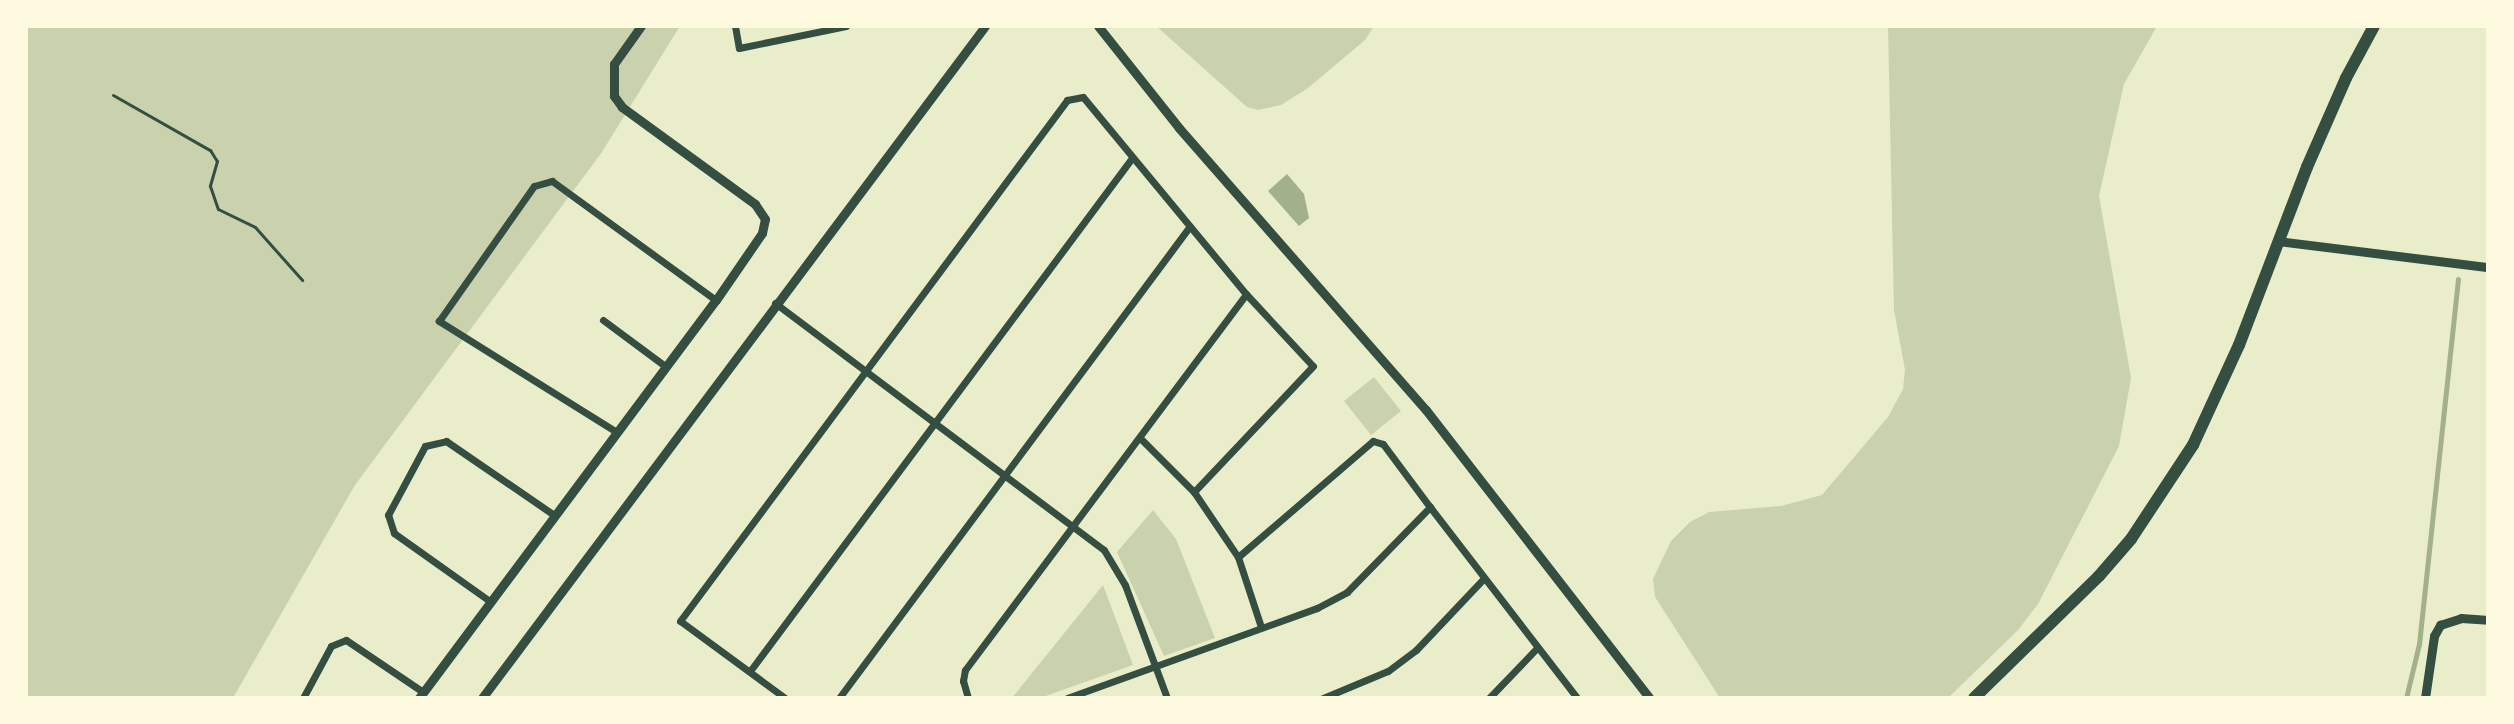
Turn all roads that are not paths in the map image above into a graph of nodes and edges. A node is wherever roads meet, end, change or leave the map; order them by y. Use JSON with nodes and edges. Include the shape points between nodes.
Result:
{"nodes":[{"id":1,"x":641,"y":26,"type":"edge"},
{"id":2,"x":735,"y":26,"type":"edge"},
{"id":3,"x":846,"y":26,"type":"edge"},
{"id":4,"x":985,"y":26,"type":"edge"},
{"id":5,"x":1098,"y":26,"type":"edge"},
{"id":6,"x":2374,"y":26,"type":"edge"},
{"id":7,"x":1132,"y":158,"type":"junction"},
{"id":8,"x":1190,"y":226,"type":"junction"},
{"id":9,"x":2278,"y":241,"type":"junction"},
{"id":10,"x":2488,"y":267,"type":"edge"},
{"id":11,"x":1246,"y":294,"type":"junction"},
{"id":12,"x":716,"y":300,"type":"junction"},
{"id":13,"x":775,"y":303,"type":"junction"},
{"id":14,"x":603,"y":320,"type":"dead end"},
{"id":15,"x":665,"y":366,"type":"junction"},
{"id":16,"x":866,"y":370,"type":"junction"},
{"id":17,"x":935,"y":424,"type":"junction"},
{"id":18,"x":615,"y":431,"type":"junction"},
{"id":19,"x":1140,"y":438,"type":"junction"},
{"id":20,"x":1005,"y":474,"type":"junction"},
{"id":21,"x":1194,"y":492,"type":"junction"},
{"id":22,"x":1430,"y":507,"type":"junction"},
{"id":23,"x":554,"y":515,"type":"junction"},
{"id":24,"x":1074,"y":525,"type":"junction"},
{"id":25,"x":1238,"y":557,"type":"junction"},
{"id":26,"x":1484,"y":578,"type":"junction"},
{"id":27,"x":491,"y":602,"type":"junction"},
{"id":28,"x":2488,"y":620,"type":"edge"},
{"id":29,"x":1261,"y":627,"type":"junction"},
{"id":30,"x":1537,"y":648,"type":"junction"},
{"id":31,"x":1155,"y":667,"type":"junction"},
{"id":32,"x":750,"y":671,"type":"junction"},
{"id":33,"x":421,"y":695,"type":"edge"},
{"id":34,"x":303,"y":698,"type":"edge"},
{"id":35,"x":482,"y":698,"type":"edge"},
{"id":36,"x":785,"y":698,"type":"edge"},
{"id":37,"x":839,"y":698,"type":"edge"},
{"id":38,"x":968,"y":698,"type":"edge"},
{"id":39,"x":1067,"y":698,"type":"edge"},
{"id":40,"x":1167,"y":698,"type":"edge"},
{"id":41,"x":1323,"y":698,"type":"edge"},
{"id":42,"x":1489,"y":698,"type":"edge"},
{"id":43,"x":1577,"y":698,"type":"edge"},
{"id":44,"x":1649,"y":698,"type":"edge"},
{"id":45,"x":1974,"y":698,"type":"edge"},
{"id":46,"x":2425,"y":698,"type":"edge"}],
"edges":[{"from":1,"to":12,"type":"street","via":[[614,64],[614,96],[755,204],[765,219],[762,233]]},
{"from":2,"to":3,"type":"street","via":[[739,48]]},
{"from":4,"to":13,"type":"street"},
{"from":5,"to":44,"type":"street","via":[[1179,128],[1426,410]]},
{"from":6,"to":9,"type":"highway","via":[[2346,78]]},
{"from":7,"to":8,"type":"street"},
{"from":7,"to":16,"type":"street","via":[[1083,97],[1067,100]]},
{"from":7,"to":17,"type":"street"},
{"from":8,"to":11,"type":"street"},
{"from":8,"to":20,"type":"street"},
{"from":9,"to":10,"type":"street"},
{"from":9,"to":45,"type":"highway","via":[[2214,406],[2169,484],[2099,576]]},
{"from":11,"to":19,"type":"street"},
{"from":11,"to":21,"type":"street","via":[[1313,366]]},
{"from":12,"to":15,"type":"street"},
{"from":12,"to":18,"type":"street","via":[[552,181],[534,186],[439,321]]},
{"from":13,"to":16,"type":"street"},
{"from":13,"to":35,"type":"street"},
{"from":14,"to":15,"type":"street"},
{"from":15,"to":18,"type":"street"},
{"from":16,"to":17,"type":"street"},
{"from":16,"to":32,"type":"street","via":[[680,621]]},
{"from":17,"to":20,"type":"street"},
{"from":17,"to":32,"type":"street"},
{"from":18,"to":23,"type":"street"},
{"from":19,"to":21,"type":"street"},
{"from":19,"to":24,"type":"street"},
{"from":20,"to":24,"type":"street"},
{"from":20,"to":37,"type":"street"},
{"from":21,"to":25,"type":"street"},
{"from":22,"to":25,"type":"street","via":[[1383,444],[1373,441]]},
{"from":22,"to":26,"type":"street"},
{"from":22,"to":29,"type":"street","via":[[1347,592]]},
{"from":23,"to":27,"type":"street"},
{"from":23,"to":27,"type":"street","via":[[446,441],[425,446],[388,515],[394,533]]},
{"from":24,"to":31,"type":"street","via":[[1104,550],[1125,585]]},
{"from":24,"to":38,"type":"street","via":[[965,670]]},
{"from":25,"to":29,"type":"street"},
{"from":26,"to":30,"type":"street"},
{"from":26,"to":41,"type":"street","via":[[1416,650],[1368,681]]},
{"from":27,"to":33,"type":"street"},
{"from":28,"to":46,"type":"street","via":[[2461,618],[2440,625]]},
{"from":29,"to":31,"type":"street"},
{"from":30,"to":42,"type":"street"},
{"from":30,"to":43,"type":"street"},
{"from":31,"to":39,"type":"street"},
{"from":31,"to":40,"type":"street"},
{"from":32,"to":36,"type":"street"},
{"from":33,"to":34,"type":"street","via":[[346,640],[331,646]]}]}
